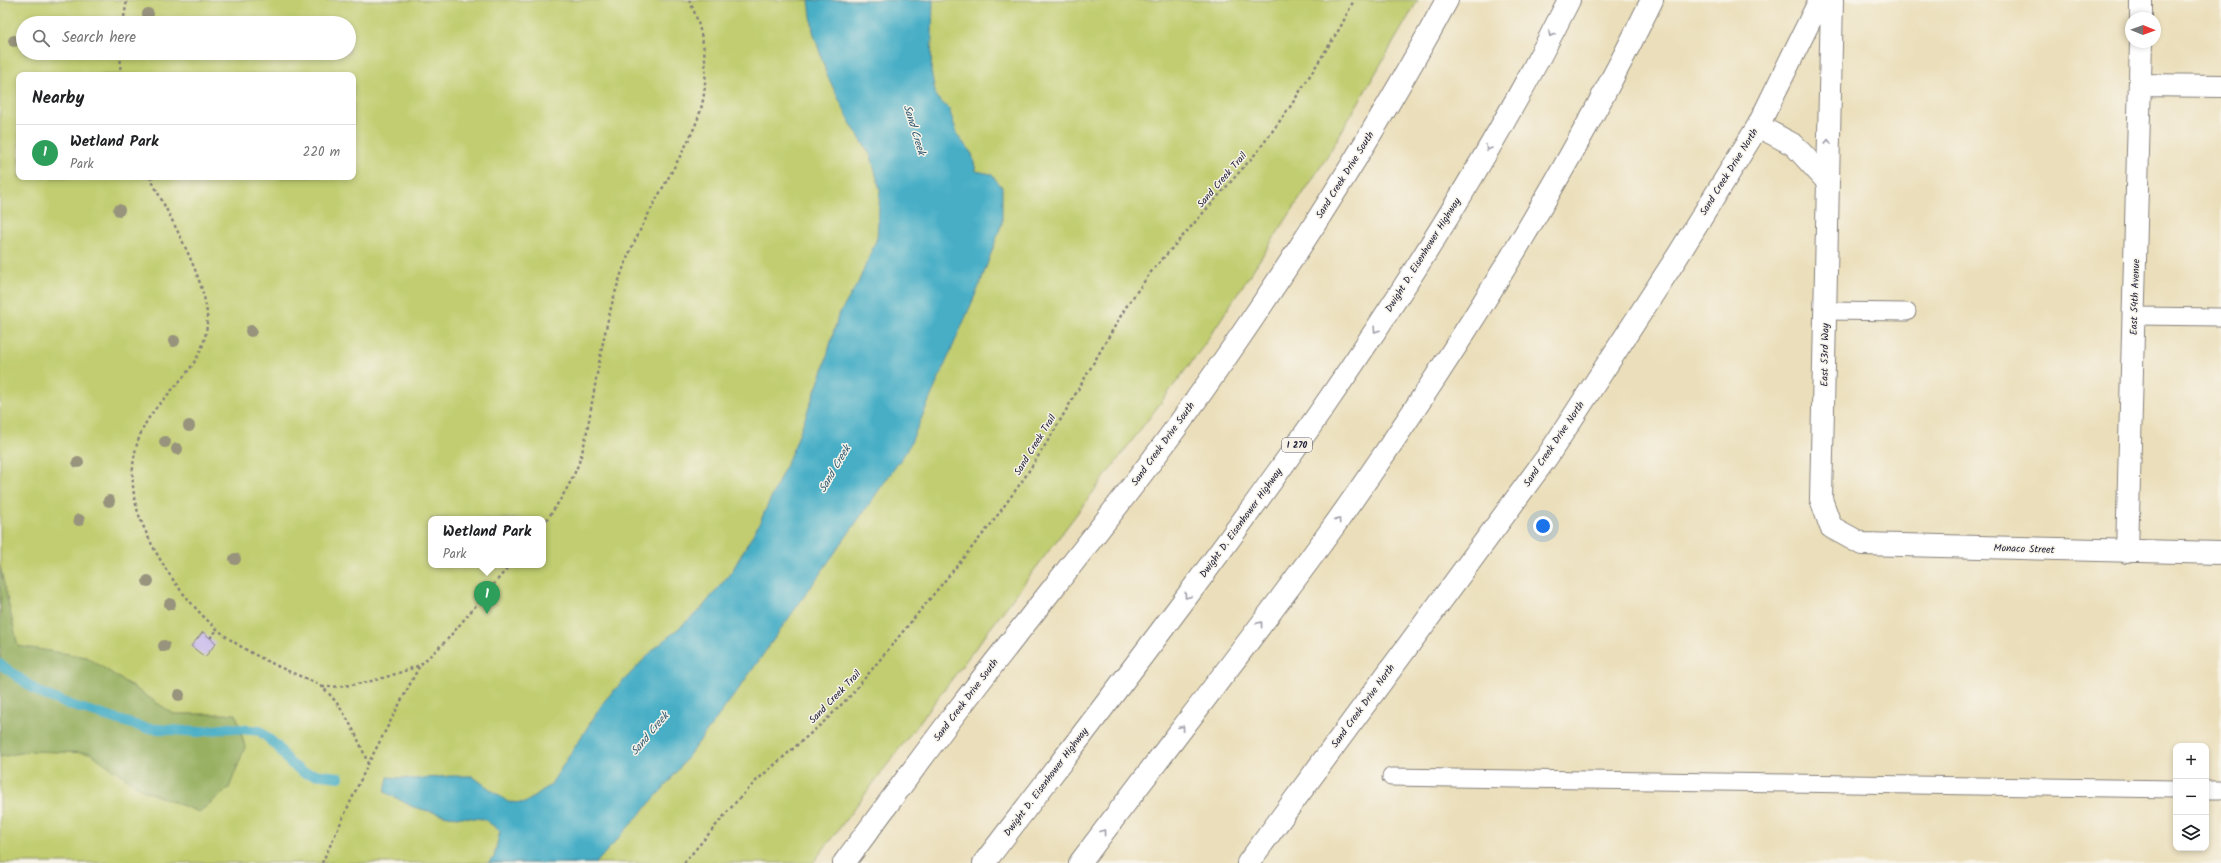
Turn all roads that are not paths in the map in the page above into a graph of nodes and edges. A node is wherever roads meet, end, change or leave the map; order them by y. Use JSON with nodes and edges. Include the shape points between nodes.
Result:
{"nodes":[{"id":1,"x":1447,"y":0,"type":"edge"},
{"id":2,"x":1569,"y":0,"type":"edge"},
{"id":3,"x":1652,"y":0,"type":"edge"},
{"id":4,"x":1820,"y":0,"type":"edge"},
{"id":5,"x":1832,"y":0,"type":"edge"},
{"id":6,"x":2141,"y":0,"type":"edge"},
{"id":7,"x":2141,"y":12,"type":"edge"},
{"id":8,"x":2141,"y":48,"type":"edge"},
{"id":9,"x":2141,"y":85,"type":"junction"},
{"id":10,"x":2221,"y":86,"type":"edge"},
{"id":11,"x":1758,"y":126,"type":"junction"},
{"id":12,"x":1827,"y":181,"type":"junction"},
{"id":13,"x":1826,"y":310,"type":"junction"},
{"id":14,"x":1907,"y":312,"type":"dead end"},
{"id":15,"x":2134,"y":316,"type":"junction"},
{"id":16,"x":2221,"y":317,"type":"edge"},
{"id":17,"x":1831,"y":527,"type":"joint"},
{"id":18,"x":2127,"y":552,"type":"junction"},
{"id":19,"x":2221,"y":554,"type":"edge"},
{"id":20,"x":1391,"y":777,"type":"dead end"},
{"id":21,"x":2173,"y":790,"type":"edge"},
{"id":22,"x":2209,"y":790,"type":"edge"},
{"id":23,"x":2221,"y":790,"type":"edge"},
{"id":24,"x":844,"y":863,"type":"edge"},
{"id":25,"x":984,"y":863,"type":"edge"},
{"id":26,"x":1080,"y":863,"type":"edge"},
{"id":27,"x":1248,"y":863,"type":"edge"}],
"edges":[{"from":1,"to":24,"type":"main road","name":"Sand Creek Drive South","via":[[1404,79],[1260,308],[1161,448],[961,705]]},
{"from":2,"to":25,"type":"main road","name":"Dwight D. Eisenhower Highway","number":"I 270","one_way":true,"via":[[1488,148],[1362,352],[1238,528]]},
{"from":26,"to":3,"type":"main road","one_way":true,"via":[[1333,527],[1404,424],[1470,323],[1572,153]]},
{"from":4,"to":11,"type":"main road","name":"Sand Creek Drive North"},
{"from":12,"to":5,"type":"main road","name":"East 53rd Way","one_way":true},
{"from":6,"to":7,"type":"main road"},
{"from":8,"to":9,"type":"main road","name":"East 54th Avenue"},
{"from":9,"to":10,"type":"main road"},
{"from":9,"to":15,"type":"main road","name":"East 54th Avenue"},
{"from":11,"to":12,"type":"main road","via":[[1794,145]]},
{"from":11,"to":27,"type":"main road","name":"Sand Creek Drive North","via":[[1677,257],[1547,457]]},
{"from":12,"to":13,"type":"main road","name":"East 53rd Way"},
{"from":13,"to":14,"type":"lane"},
{"from":13,"to":17,"type":"main road","name":"East 53rd Way","via":[[1821,499]]},
{"from":15,"to":16,"type":"lane"},
{"from":15,"to":18,"type":"main road","name":"East 54th Avenue"},
{"from":17,"to":18,"type":"main road","name":"Monaco Street","via":[[1862,544]]},
{"from":18,"to":19,"type":"main road","name":"Monaco Street"},
{"from":20,"to":21,"type":"lane"},
{"from":22,"to":23,"type":"lane"}]}
